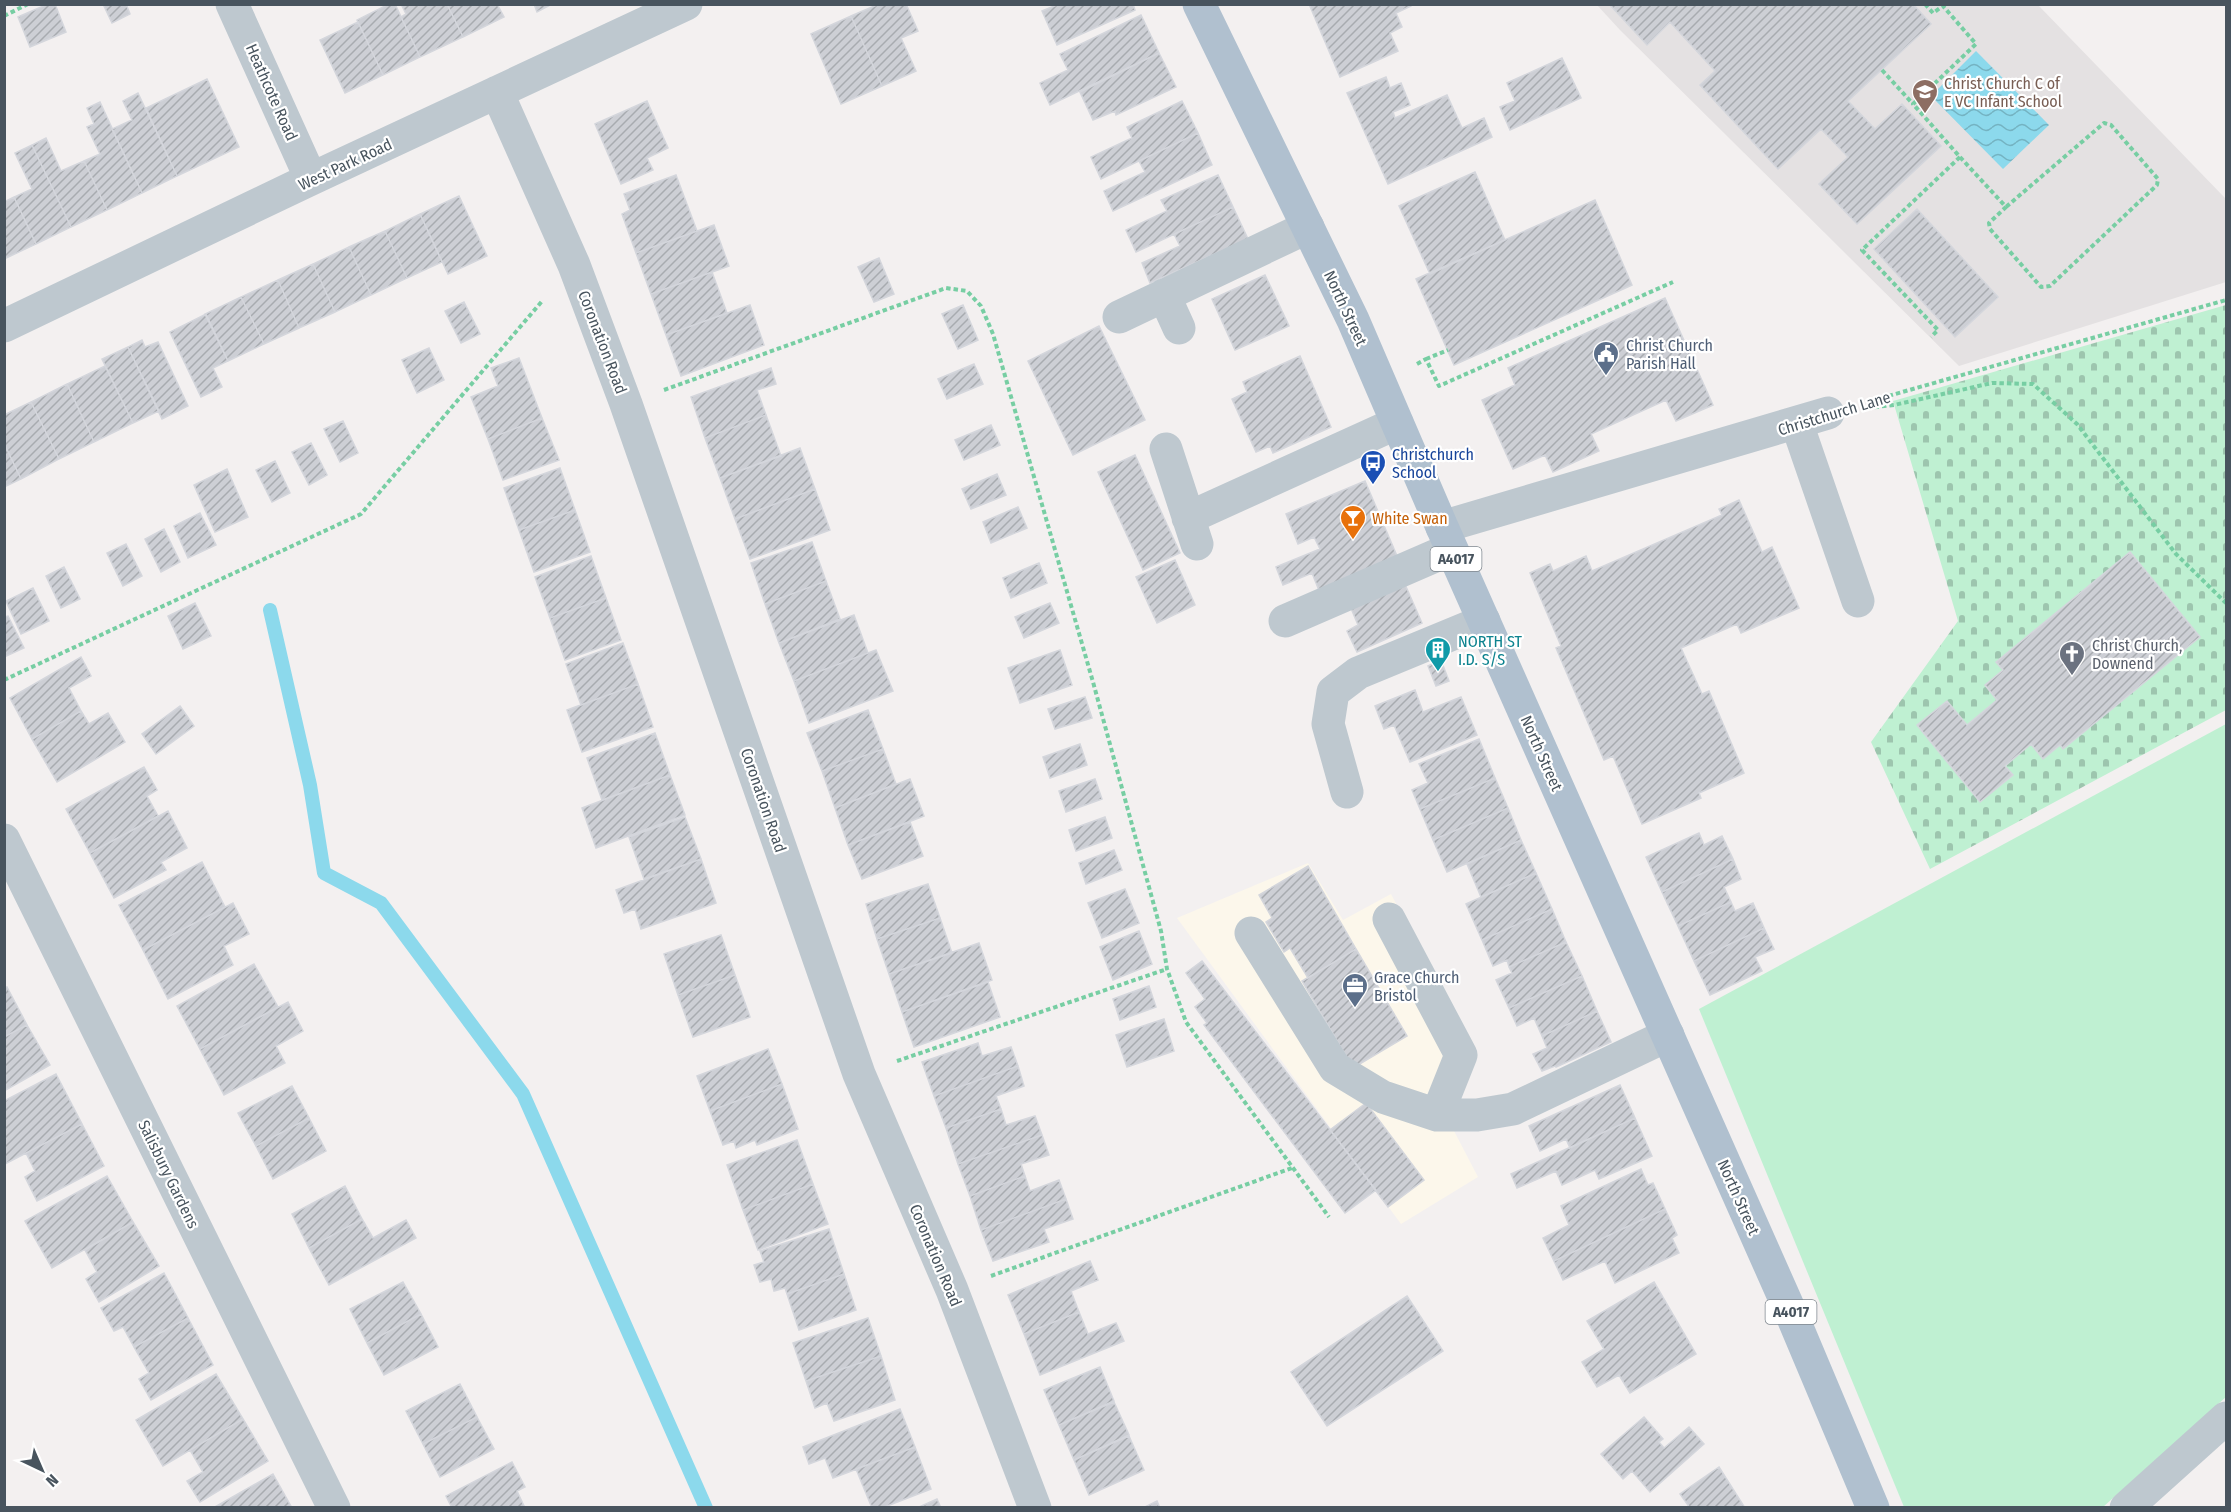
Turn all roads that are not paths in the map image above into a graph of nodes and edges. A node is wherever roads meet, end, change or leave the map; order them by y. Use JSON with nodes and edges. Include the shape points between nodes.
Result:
{"nodes":[{"id":1,"x":232,"y":4,"type":"edge"},
{"id":2,"x":686,"y":4,"type":"edge"},
{"id":3,"x":1199,"y":4,"type":"edge"},
{"id":4,"x":497,"y":92,"type":"junction"},
{"id":5,"x":311,"y":179,"type":"junction"},
{"id":6,"x":1308,"y":227,"type":"junction"},
{"id":7,"x":1164,"y":295,"type":"junction"},
{"id":8,"x":1119,"y":317,"type":"dead end"},
{"id":9,"x":4,"y":326,"type":"edge"},
{"id":10,"x":1179,"y":328,"type":"dead end"},
{"id":11,"x":1828,"y":413,"type":"road end"},
{"id":12,"x":1397,"y":423,"type":"junction"},
{"id":13,"x":1797,"y":424,"type":"junction"},
{"id":14,"x":1166,"y":449,"type":"dead end"},
{"id":15,"x":1446,"y":538,"type":"junction"},
{"id":16,"x":1858,"y":601,"type":"dead end"},
{"id":17,"x":1285,"y":621,"type":"dead end"},
{"id":18,"x":1484,"y":621,"type":"junction"},
{"id":19,"x":1347,"y":792,"type":"dead end"},
{"id":20,"x":4,"y":840,"type":"edge"},
{"id":21,"x":1389,"y":919,"type":"dead end"},
{"id":22,"x":1251,"y":933,"type":"dead end"},
{"id":23,"x":1668,"y":1035,"type":"junction"},
{"id":24,"x":1437,"y":1115,"type":"junction"},
{"id":25,"x":2226,"y":1418,"type":"edge"},
{"id":26,"x":334,"y":1508,"type":"edge"},
{"id":27,"x":1035,"y":1508,"type":"edge"},
{"id":28,"x":1873,"y":1508,"type":"edge"},
{"id":29,"x":2126,"y":1508,"type":"edge"}],
"edges":[{"from":1,"to":5,"type":"street","name":"Heathcote Road"},
{"from":2,"to":4,"type":"street","name":"West Park Road"},
{"from":3,"to":6,"type":"main road","name":"North Street","number":"A4017"},
{"from":4,"to":5,"type":"street","name":"West Park Road"},
{"from":4,"to":27,"type":"street","name":"Coronation Road","via":[[574,265],[859,1074],[952,1290]]},
{"from":5,"to":9,"type":"street","name":"West Park Road"},
{"from":6,"to":7,"type":"street"},
{"from":6,"to":12,"type":"main road","name":"North Street","number":"A4017"},
{"from":7,"to":8,"type":"street"},
{"from":7,"to":10,"type":"street"},
{"from":11,"to":13,"type":"street","name":"Christchurch Lane"},
{"from":12,"to":14,"type":"street","via":[[1193,531]]},
{"from":12,"to":15,"type":"main road","name":"North Street","number":"A4017"},
{"from":13,"to":15,"type":"street","name":"Christchurch Lane"},
{"from":13,"to":16,"type":"street"},
{"from":15,"to":17,"type":"street","name":"Christchurch Lane"},
{"from":15,"to":18,"type":"main road","name":"North Street","number":"A4017"},
{"from":18,"to":19,"type":"street","via":[[1358,673],[1333,692],[1328,724]]},
{"from":18,"to":23,"type":"main road","name":"North Street","number":"A4017"},
{"from":20,"to":26,"type":"street","name":"Salisbury Gardens"},
{"from":21,"to":24,"type":"street","via":[[1461,1054]]},
{"from":22,"to":24,"type":"street","via":[[1335,1068],[1383,1097]]},
{"from":23,"to":24,"type":"street","via":[[1514,1109],[1477,1115]]},
{"from":23,"to":28,"type":"main road","name":"North Street","number":"A4017"},
{"from":25,"to":29,"type":"street"}]}
